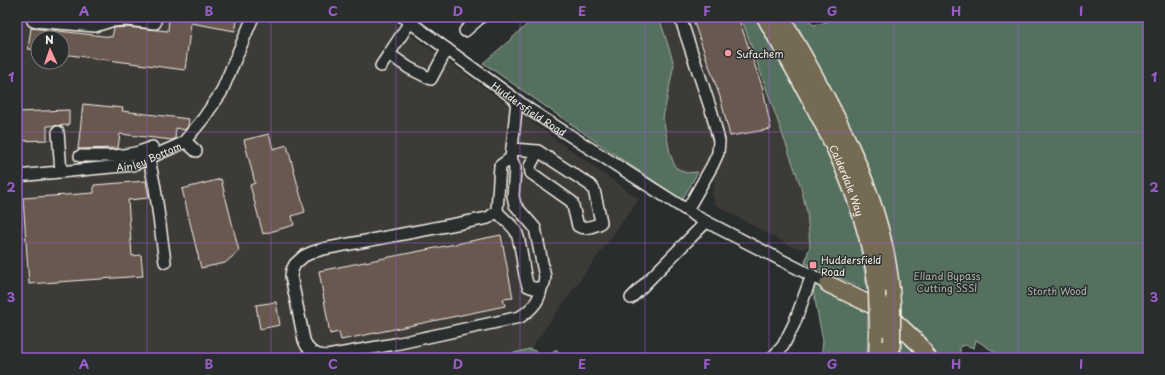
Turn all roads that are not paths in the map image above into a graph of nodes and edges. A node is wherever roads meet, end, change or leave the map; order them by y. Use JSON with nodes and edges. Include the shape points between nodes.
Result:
{"nodes":[{"id":1,"x":253,"y":17,"type":"edge"},
{"id":2,"x":481,"y":17,"type":"edge"},
{"id":3,"x":680,"y":17,"type":"edge"},
{"id":4,"x":765,"y":17,"type":"edge"},
{"id":5,"x":781,"y":17,"type":"edge"},
{"id":6,"x":407,"y":20,"type":"edge"},
{"id":7,"x":33,"y":21,"type":"dead end"},
{"id":8,"x":155,"y":23,"type":"dead end"},
{"id":9,"x":465,"y":31,"type":"dead end"},
{"id":10,"x":448,"y":49,"type":"junction"},
{"id":11,"x":389,"y":54,"type":"junction"},
{"id":12,"x":381,"y":66,"type":"dead end"},
{"id":13,"x":517,"y":100,"type":"junction"},
{"id":14,"x":58,"y":132,"type":"dead end"},
{"id":15,"x":185,"y":141,"type":"junction"},
{"id":16,"x":152,"y":147,"type":"dead end"},
{"id":17,"x":196,"y":151,"type":"dead end"},
{"id":18,"x":538,"y":151,"type":"junction"},
{"id":19,"x":511,"y":153,"type":"junction"},
{"id":20,"x":80,"y":156,"type":"dead end"},
{"id":21,"x":136,"y":158,"type":"junction"},
{"id":22,"x":149,"y":159,"type":"junction"},
{"id":23,"x":60,"y":172,"type":"junction"},
{"id":24,"x":17,"y":176,"type":"edge"},
{"id":25,"x":687,"y":210,"type":"junction"},
{"id":26,"x":497,"y":211,"type":"junction"},
{"id":27,"x":706,"y":222,"type":"junction"},
{"id":28,"x":165,"y":262,"type":"dead end"},
{"id":29,"x":812,"y":276,"type":"junction"},
{"id":30,"x":828,"y":284,"type":"joint"},
{"id":31,"x":541,"y":288,"type":"junction"},
{"id":32,"x":631,"y":298,"type":"dead end"},
{"id":33,"x":772,"y":358,"type":"edge"},
{"id":34,"x":877,"y":358,"type":"edge"},
{"id":35,"x":890,"y":358,"type":"edge"},
{"id":36,"x":928,"y":358,"type":"edge"}],
"edges":[{"from":1,"to":15,"type":"street","name":"Ainley Bottom","via":[[221,93]]},
{"from":2,"to":9,"type":"street"},
{"from":3,"to":25,"type":"street","via":[[720,142],[712,166]]},
{"from":4,"to":34,"type":"highway","name":"Calderdale Way","bridge":true,"via":[[835,146],[863,219],[872,252],[877,292]]},
{"from":5,"to":35,"type":"highway","name":"Calderdale Way","bridge":true,"via":[[841,128],[871,198],[885,245],[889,273],[892,303]]},
{"from":6,"to":10,"type":"street","name":"Huddersfield Road"},
{"from":6,"to":11,"type":"street"},
{"from":7,"to":8,"type":"street","via":[[95,26],[126,20]]},
{"from":10,"to":11,"type":"street","via":[[431,79]]},
{"from":10,"to":13,"type":"street","name":"Huddersfield Road"},
{"from":11,"to":12,"type":"street"},
{"from":13,"to":19,"type":"street"},
{"from":13,"to":25,"type":"street","name":"Huddersfield Road"},
{"from":14,"to":23,"type":"street"},
{"from":15,"to":17,"type":"street"},
{"from":15,"to":22,"type":"street","name":"Ainley Bottom"},
{"from":16,"to":21,"type":"street"},
{"from":18,"to":18,"type":"street","via":[[590,185],[594,190],[601,222],[599,224],[580,228],[572,202],[531,173],[530,166]]},
{"from":18,"to":19,"type":"street"},
{"from":19,"to":26,"type":"street","via":[[500,166]]},
{"from":19,"to":31,"type":"street","via":[[515,168],[513,196],[515,205],[535,228],[545,277]]},
{"from":20,"to":21,"type":"street","via":[[118,155]]},
{"from":21,"to":22,"type":"street","name":"Ainley Bottom"},
{"from":21,"to":23,"type":"street","name":"Ainley Bottom","via":[[133,166]]},
{"from":22,"to":28,"type":"street"},
{"from":23,"to":24,"type":"street","name":"Ainley Bottom"},
{"from":25,"to":27,"type":"street","name":"Huddersfield Road"},
{"from":26,"to":31,"type":"street","via":[[517,233],[528,286]]},
{"from":26,"to":31,"type":"street","via":[[488,218],[323,249],[304,256],[295,264],[291,276],[307,348],[319,356],[327,356],[520,317],[535,304]]},
{"from":27,"to":29,"type":"street","name":"Huddersfield Road"},
{"from":27,"to":32,"type":"street"},
{"from":29,"to":30,"type":"street","name":"Huddersfield Road"},
{"from":29,"to":33,"type":"street","via":[[794,324],[783,346]]},
{"from":30,"to":36,"type":"highway","via":[[884,311],[919,344]]}]}
